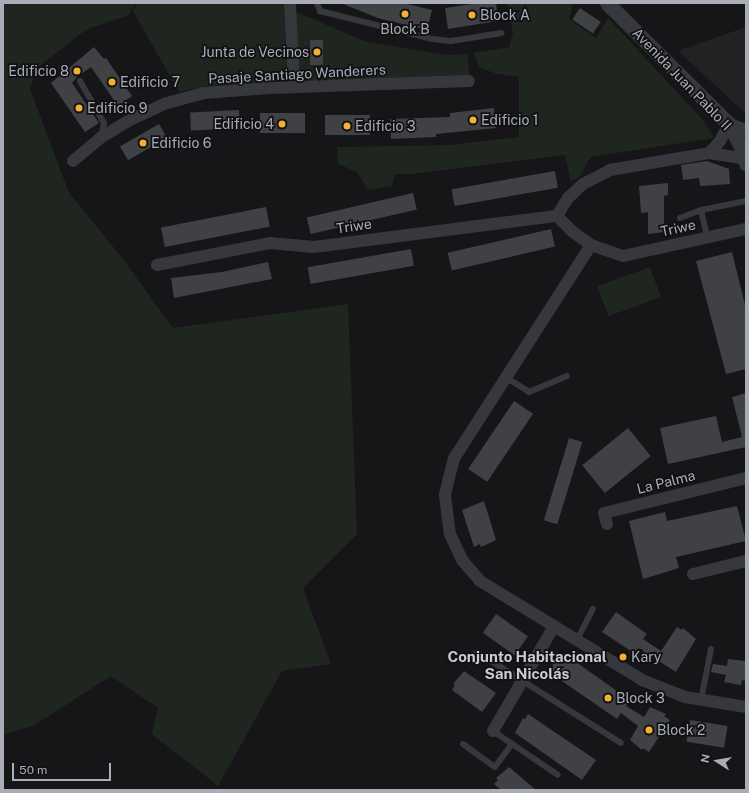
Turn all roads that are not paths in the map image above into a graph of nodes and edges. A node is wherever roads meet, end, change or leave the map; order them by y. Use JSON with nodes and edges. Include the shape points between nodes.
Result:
{"nodes":[{"id":1,"x":290,"y":3,"type":"edge"},
{"id":2,"x":317,"y":3,"type":"edge"},
{"id":3,"x":607,"y":3,"type":"edge"},
{"id":4,"x":501,"y":33,"type":"dead end"},
{"id":5,"x":80,"y":81,"type":"dead end"},
{"id":6,"x":469,"y":81,"type":"dead end"},
{"id":7,"x":294,"y":87,"type":"junction"},
{"id":8,"x":729,"y":124,"type":"junction"},
{"id":9,"x":746,"y":130,"type":"edge"},
{"id":10,"x":100,"y":138,"type":"junction"},
{"id":11,"x":708,"y":153,"type":"junction"},
{"id":12,"x":73,"y":161,"type":"dead end"},
{"id":13,"x":746,"y":161,"type":"edge"},
{"id":14,"x":746,"y":201,"type":"edge"},
{"id":15,"x":701,"y":210,"type":"junction"},
{"id":16,"x":557,"y":216,"type":"junction"},
{"id":17,"x":680,"y":218,"type":"dead end"},
{"id":18,"x":746,"y":229,"type":"edge"},
{"id":19,"x":706,"y":237,"type":"junction"},
{"id":20,"x":591,"y":245,"type":"junction"},
{"id":21,"x":157,"y":265,"type":"dead end"},
{"id":22,"x":567,"y":376,"type":"dead end"},
{"id":23,"x":507,"y":378,"type":"junction"},
{"id":24,"x":746,"y":478,"type":"edge"},
{"id":25,"x":607,"y":524,"type":"dead end"},
{"id":26,"x":746,"y":561,"type":"edge"},
{"id":27,"x":693,"y":574,"type":"dead end"},
{"id":28,"x":593,"y":609,"type":"dead end"},
{"id":29,"x":554,"y":626,"type":"junction"},
{"id":30,"x":577,"y":640,"type":"junction"},
{"id":31,"x":711,"y":649,"type":"dead end"},
{"id":32,"x":477,"y":652,"type":"dead end"},
{"id":33,"x":522,"y":680,"type":"junction"},
{"id":34,"x":701,"y":700,"type":"junction"},
{"id":35,"x":746,"y":707,"type":"edge"},
{"id":36,"x":493,"y":731,"type":"joint"},
{"id":37,"x":621,"y":743,"type":"dead end"},
{"id":38,"x":463,"y":744,"type":"dead end"},
{"id":39,"x":512,"y":744,"type":"junction"},
{"id":40,"x":558,"y":775,"type":"dead end"}],
"edges":[{"from":1,"to":7,"type":"street"},
{"from":2,"to":4,"type":"lane","via":[[320,10],[432,39],[451,41]]},
{"from":3,"to":8,"type":"street","name":"Avenida Juan Pablo II"},
{"from":5,"to":10,"type":"lane","via":[[104,123]]},
{"from":6,"to":7,"type":"street","name":"Pasaje Santiago Wanderers"},
{"from":7,"to":10,"type":"street","name":"Pasaje Santiago Wanderers","via":[[204,93],[149,110]]},
{"from":8,"to":9,"type":"street"},
{"from":8,"to":11,"type":"street","via":[[720,141]]},
{"from":8,"to":13,"type":"street","name":"Avenida Juan Pablo II"},
{"from":10,"to":12,"type":"street","name":"Pasaje Santiago Wanderers"},
{"from":11,"to":13,"type":"street"},
{"from":11,"to":16,"type":"street","via":[[601,174],[575,191]]},
{"from":14,"to":15,"type":"lane"},
{"from":15,"to":17,"type":"lane"},
{"from":15,"to":19,"type":"lane"},
{"from":16,"to":20,"type":"street","name":"Triwe"},
{"from":16,"to":21,"type":"street","name":"Triwe","via":[[314,247],[270,243]]},
{"from":18,"to":19,"type":"street","name":"Triwe"},
{"from":19,"to":20,"type":"street","name":"Triwe","via":[[623,256]]},
{"from":20,"to":23,"type":"street"},
{"from":22,"to":23,"type":"lane","via":[[529,392]]},
{"from":23,"to":29,"type":"street","via":[[454,458],[446,482],[446,520],[454,547],[480,581]]},
{"from":24,"to":25,"type":"street","name":"La Palma","via":[[604,513]]},
{"from":26,"to":27,"type":"street"},
{"from":28,"to":30,"type":"lane"},
{"from":29,"to":30,"type":"street"},
{"from":29,"to":33,"type":"street"},
{"from":30,"to":34,"type":"street","via":[[655,686]]},
{"from":31,"to":34,"type":"lane"},
{"from":32,"to":33,"type":"lane"},
{"from":33,"to":36,"type":"street"},
{"from":33,"to":37,"type":"lane"},
{"from":34,"to":35,"type":"street"},
{"from":36,"to":39,"type":"lane"},
{"from":38,"to":39,"type":"lane","via":[[495,768]]},
{"from":39,"to":40,"type":"lane"}]}
